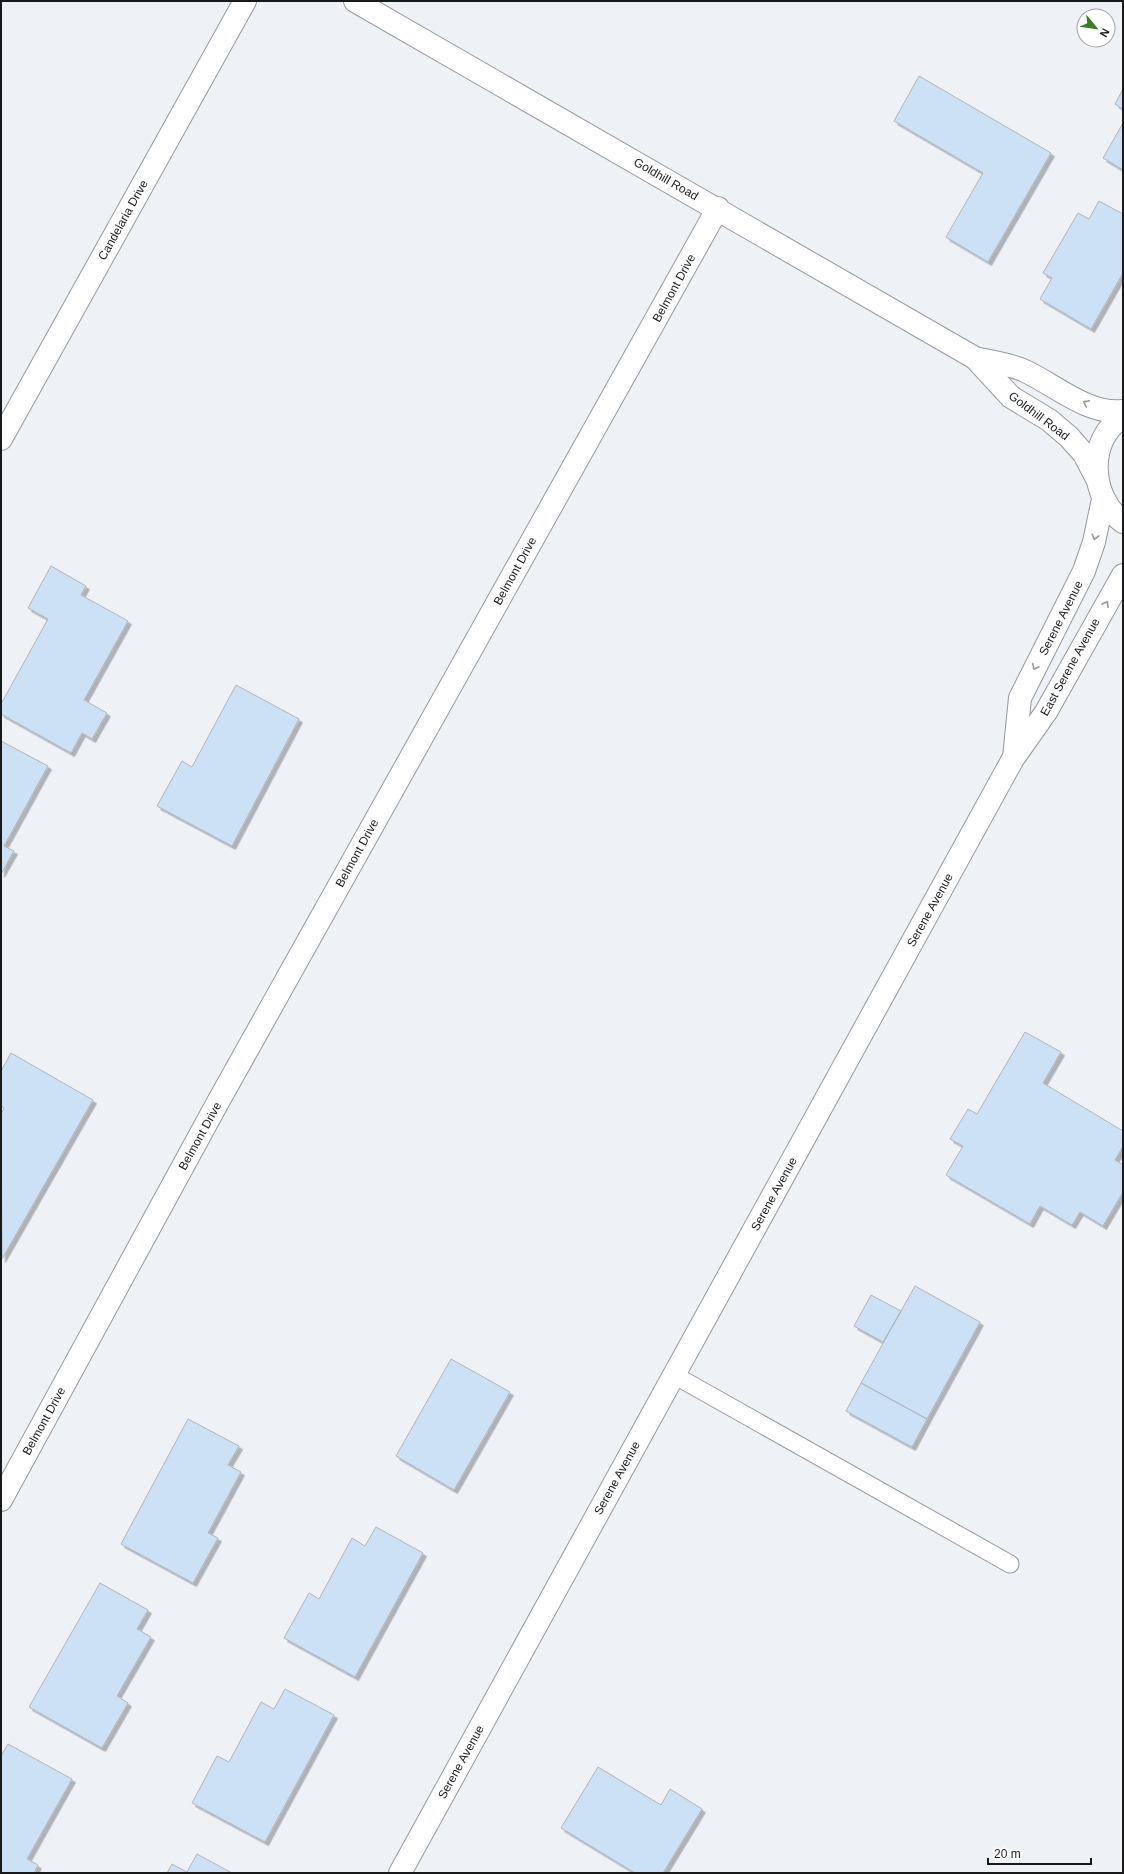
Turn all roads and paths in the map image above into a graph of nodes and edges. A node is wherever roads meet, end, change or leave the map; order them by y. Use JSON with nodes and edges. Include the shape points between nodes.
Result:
{"nodes":[{"id":1,"x":245,"y":1,"type":"edge"},
{"id":2,"x":355,"y":1,"type":"edge"},
{"id":3,"x":718,"y":208,"type":"junction"},
{"id":4,"x":975,"y":358,"type":"junction"},
{"id":5,"x":1123,"y":411,"type":"edge"},
{"id":6,"x":1123,"y":416,"type":"edge"},
{"id":7,"x":1,"y":439,"type":"edge"},
{"id":8,"x":1100,"y":489,"type":"junction"},
{"id":9,"x":1123,"y":522,"type":"edge"},
{"id":10,"x":1123,"y":575,"type":"edge"},
{"id":11,"x":1014,"y":757,"type":"junction"},
{"id":12,"x":674,"y":1375,"type":"junction"},
{"id":13,"x":1,"y":1500,"type":"edge"},
{"id":14,"x":1010,"y":1564,"type":"dead end"},
{"id":15,"x":400,"y":1873,"type":"edge"}],
"edges":[{"from":1,"to":7,"type":"street","name":"Candelaria Drive"},
{"from":2,"to":3,"type":"street","name":"Goldhill Road"},
{"from":3,"to":4,"type":"street","name":"Goldhill Road"},
{"from":3,"to":13,"type":"street","name":"Belmont Drive","via":[[218,1102]]},
{"from":5,"to":4,"type":"street","name":"Goldhill Road","one_way":true,"via":[[1113,412],[1090,405],[1024,370]]},
{"from":4,"to":8,"type":"street","name":"Goldhill Road","via":[[1011,397],[1049,420],[1069,437],[1084,454]]},
{"from":6,"to":8,"type":"street","name":"Serene Avenue","via":[[1110,428],[1101,444],[1097,462]]},
{"from":8,"to":9,"type":"street","name":"Goldhill Road","via":[[1110,509]]},
{"from":8,"to":11,"type":"street","name":"Serene Avenue","one_way":true,"via":[[1094,542],[1084,571],[1020,698]]},
{"from":11,"to":10,"type":"street","name":"East Serene Avenue","one_way":true,"via":[[1046,712]]},
{"from":11,"to":12,"type":"street","name":"Serene Avenue"},
{"from":12,"to":14,"type":"lane"},
{"from":12,"to":15,"type":"street","name":"Serene Avenue"}]}
